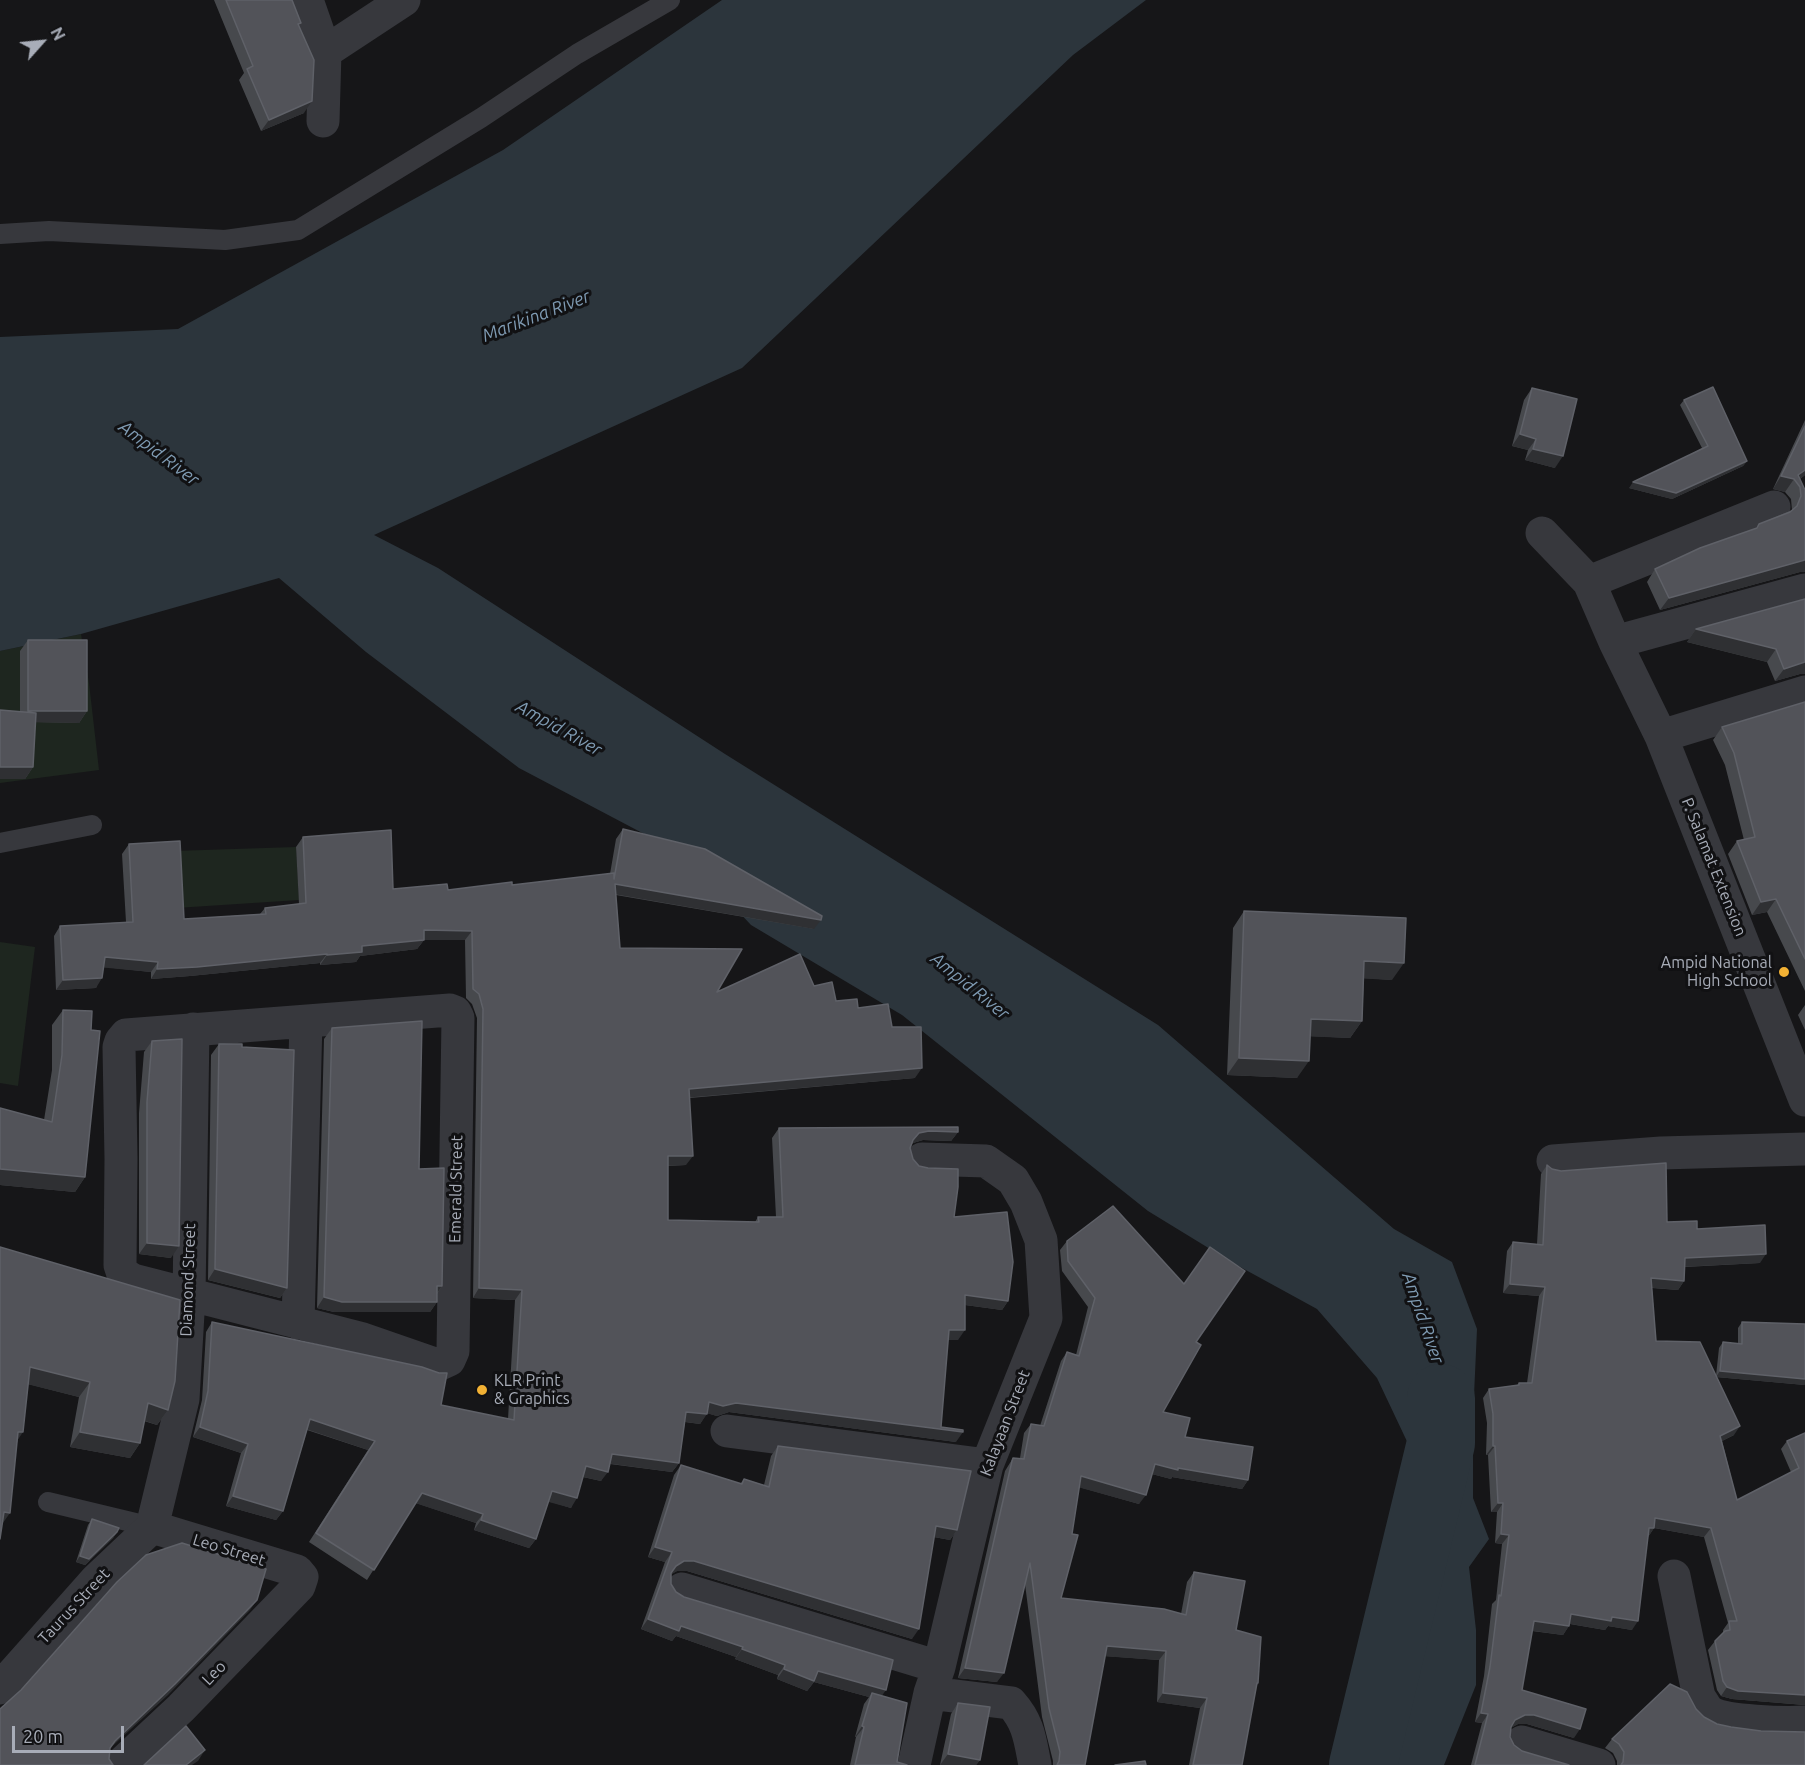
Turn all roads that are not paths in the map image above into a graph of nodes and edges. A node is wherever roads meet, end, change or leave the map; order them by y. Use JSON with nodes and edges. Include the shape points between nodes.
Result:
{"nodes":[{"id":1,"x":307,"y":0,"type":"edge"},
{"id":2,"x":405,"y":0,"type":"edge"},
{"id":3,"x":670,"y":0,"type":"edge"},
{"id":4,"x":325,"y":52,"type":"junction"},
{"id":5,"x":323,"y":121,"type":"dead end"},
{"id":6,"x":0,"y":234,"type":"edge"},
{"id":7,"x":1774,"y":507,"type":"dead end"},
{"id":8,"x":1542,"y":533,"type":"dead end"},
{"id":9,"x":1589,"y":582,"type":"junction"},
{"id":10,"x":1805,"y":590,"type":"edge"},
{"id":11,"x":1615,"y":642,"type":"junction"},
{"id":12,"x":1805,"y":692,"type":"edge"},
{"id":13,"x":1661,"y":736,"type":"junction"},
{"id":14,"x":92,"y":825,"type":"dead end"},
{"id":15,"x":0,"y":843,"type":"edge"},
{"id":16,"x":306,"y":1021,"type":"junction"},
{"id":17,"x":193,"y":1029,"type":"junction"},
{"id":18,"x":1805,"y":1100,"type":"edge"},
{"id":19,"x":1805,"y":1149,"type":"edge"},
{"id":20,"x":922,"y":1159,"type":"dead end"},
{"id":21,"x":1553,"y":1161,"type":"dead end"},
{"id":22,"x":189,"y":1296,"type":"junction"},
{"id":23,"x":298,"y":1323,"type":"junction"},
{"id":24,"x":727,"y":1431,"type":"dead end"},
{"id":25,"x":987,"y":1465,"type":"junction"},
{"id":26,"x":48,"y":1502,"type":"dead end"},
{"id":27,"x":152,"y":1527,"type":"junction"},
{"id":28,"x":1674,"y":1576,"type":"dead end"},
{"id":29,"x":302,"y":1577,"type":"joint"},
{"id":30,"x":682,"y":1589,"type":"dead end"},
{"id":31,"x":935,"y":1680,"type":"junction"},
{"id":32,"x":0,"y":1688,"type":"edge"},
{"id":33,"x":1805,"y":1722,"type":"edge"},
{"id":34,"x":1522,"y":1742,"type":"dead end"},
{"id":35,"x":120,"y":1765,"type":"edge"},
{"id":36,"x":914,"y":1765,"type":"edge"},
{"id":37,"x":1035,"y":1765,"type":"edge"},
{"id":38,"x":1599,"y":1765,"type":"edge"}],
"edges":[{"from":1,"to":4,"type":"street"},
{"from":2,"to":4,"type":"street"},
{"from":3,"to":6,"type":"lane","via":[[298,230],[225,240],[49,231]]},
{"from":4,"to":5,"type":"street"},
{"from":7,"to":9,"type":"street"},
{"from":8,"to":9,"type":"street"},
{"from":9,"to":11,"type":"street","name":"P. Salamat Extension"},
{"from":10,"to":11,"type":"street"},
{"from":11,"to":13,"type":"street","name":"P. Salamat Extension"},
{"from":12,"to":13,"type":"street"},
{"from":13,"to":18,"type":"street","name":"P. Salamat Extension"},
{"from":14,"to":15,"type":"lane"},
{"from":16,"to":17,"type":"street"},
{"from":16,"to":23,"type":"street"},
{"from":16,"to":23,"type":"street","name":"Emerald Street","via":[[450,1010],[458,1018],[453,1352],[449,1360],[438,1365],[363,1339]]},
{"from":17,"to":22,"type":"street","name":"Diamond Street"},
{"from":17,"to":22,"type":"street","via":[[126,1035],[119,1047],[120,1265],[123,1274],[133,1280]]},
{"from":19,"to":21,"type":"street"},
{"from":20,"to":25,"type":"street","name":"Kalayaan Street","via":[[986,1161],[1012,1180],[1041,1239],[1046,1318]]},
{"from":22,"to":23,"type":"street"},
{"from":22,"to":27,"type":"street","name":"Diamond Street","via":[[183,1400]]},
{"from":24,"to":25,"type":"street"},
{"from":25,"to":31,"type":"street","name":"Kalayaan Street"},
{"from":26,"to":27,"type":"lane"},
{"from":27,"to":29,"type":"street","name":"Leo Street","via":[[297,1571]]},
{"from":27,"to":32,"type":"street","name":"Taurus Street","via":[[96,1580]]},
{"from":28,"to":33,"type":"street","via":[[1698,1697],[1710,1712],[1723,1717]]},
{"from":29,"to":35,"type":"street","name":"Leo","via":[[298,1586],[181,1708]]},
{"from":30,"to":31,"type":"street"},
{"from":31,"to":36,"type":"street","name":"Kalayaan Street"},
{"from":31,"to":37,"type":"street","via":[[1011,1703],[1028,1727]]},
{"from":34,"to":38,"type":"street"}]}
